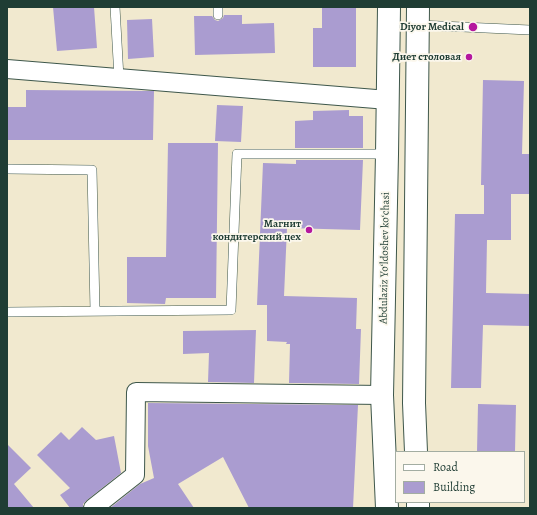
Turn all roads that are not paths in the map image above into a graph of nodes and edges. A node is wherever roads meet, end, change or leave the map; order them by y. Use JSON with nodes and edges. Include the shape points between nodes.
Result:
{"nodes":[{"id":1,"x":115,"y":7,"type":"edge"},
{"id":2,"x":389,"y":7,"type":"edge"},
{"id":3,"x":418,"y":16,"type":"edge"},
{"id":4,"x":530,"y":30,"type":"edge"},
{"id":5,"x":7,"y":69,"type":"edge"},
{"id":6,"x":119,"y":78,"type":"junction"},
{"id":7,"x":388,"y":100,"type":"junction"},
{"id":8,"x":387,"y":154,"type":"junction"},
{"id":9,"x":416,"y":154,"type":"junction"},
{"id":10,"x":7,"y":169,"type":"edge"},
{"id":11,"x":95,"y":311,"type":"junction"},
{"id":12,"x":7,"y":312,"type":"edge"},
{"id":13,"x":382,"y":395,"type":"junction"},
{"id":14,"x":416,"y":451,"type":"edge"},
{"id":15,"x":93,"y":508,"type":"edge"},
{"id":16,"x":387,"y":508,"type":"edge"}],
"edges":[{"from":1,"to":6,"type":"lane"},
{"from":2,"to":7,"type":"main road","name":"Abdulaziz Yoʻldoshev koʻchasi"},
{"from":3,"to":4,"type":"lane"},
{"from":3,"to":9,"type":"main road"},
{"from":5,"to":6,"type":"street"},
{"from":6,"to":7,"type":"street"},
{"from":7,"to":8,"type":"main road","name":"Abdulaziz Yoʻldoshev koʻchasi"},
{"from":8,"to":9,"type":"main road"},
{"from":8,"to":11,"type":"lane","via":[[237,154],[231,310]]},
{"from":8,"to":13,"type":"main road","name":"Abdulaziz Yoʻldoshev koʻchasi"},
{"from":9,"to":14,"type":"main road"},
{"from":10,"to":11,"type":"lane","via":[[92,170]]},
{"from":11,"to":12,"type":"lane"},
{"from":13,"to":15,"type":"street","via":[[136,392],[135,475]]},
{"from":13,"to":16,"type":"main road","name":"Abdulaziz Yoʻldoshev koʻchasi"}]}
